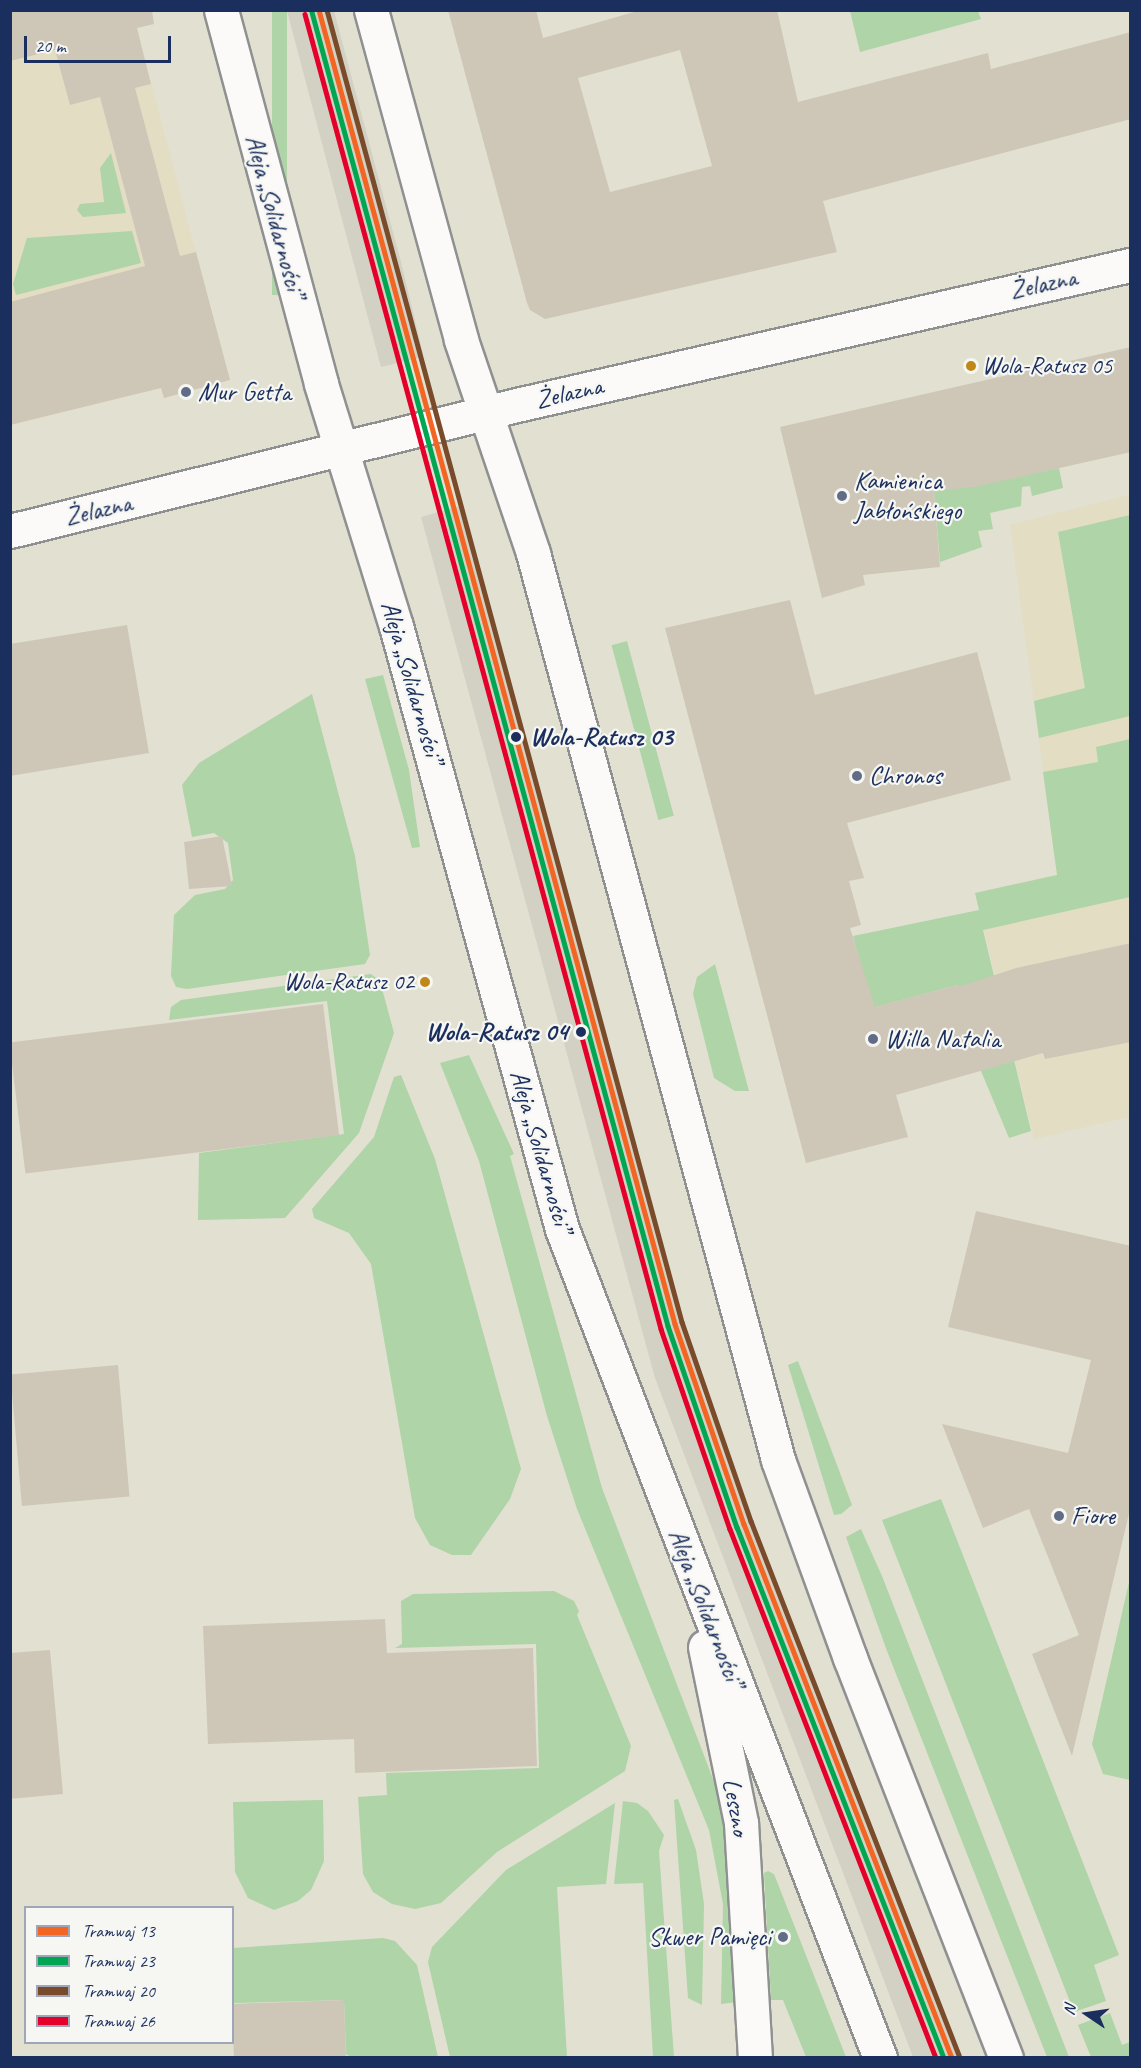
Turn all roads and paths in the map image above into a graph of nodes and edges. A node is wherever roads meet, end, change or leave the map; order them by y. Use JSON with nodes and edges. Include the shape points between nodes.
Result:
{"nodes":[{"id":1,"x":221,"y":10,"type":"edge"},
{"id":2,"x":371,"y":10,"type":"edge"},
{"id":3,"x":1131,"y":265,"type":"edge"},
{"id":4,"x":486,"y":413,"type":"junction"},
{"id":5,"x":342,"y":450,"type":"junction"},
{"id":6,"x":10,"y":531,"type":"edge"},
{"id":7,"x":688,"y":1560,"type":"junction"},
{"id":8,"x":755,"y":2058,"type":"edge"},
{"id":9,"x":880,"y":2058,"type":"edge"},
{"id":10,"x":1006,"y":2058,"type":"edge"}],
"edges":[{"from":1,"to":5,"type":"main road","name":"Aleja „Solidarności”","via":[[315,366]]},
{"from":2,"to":4,"type":"main road","via":[[455,319]]},
{"from":3,"to":4,"type":"main road","name":"Żelazna"},
{"from":4,"to":5,"type":"main road","name":"Żelazna"},
{"from":4,"to":10,"type":"main road","via":[[533,554],[778,1460],[850,1658]]},
{"from":5,"to":6,"type":"main road","name":"Żelazna"},
{"from":5,"to":7,"type":"main road","name":"Aleja „Solidarności”","via":[[396,626],[562,1229]]},
{"from":7,"to":8,"type":"main road","name":"Leszno","via":[[741,1823]]},
{"from":7,"to":9,"type":"main road","name":"Aleja „Solidarności”"}]}
